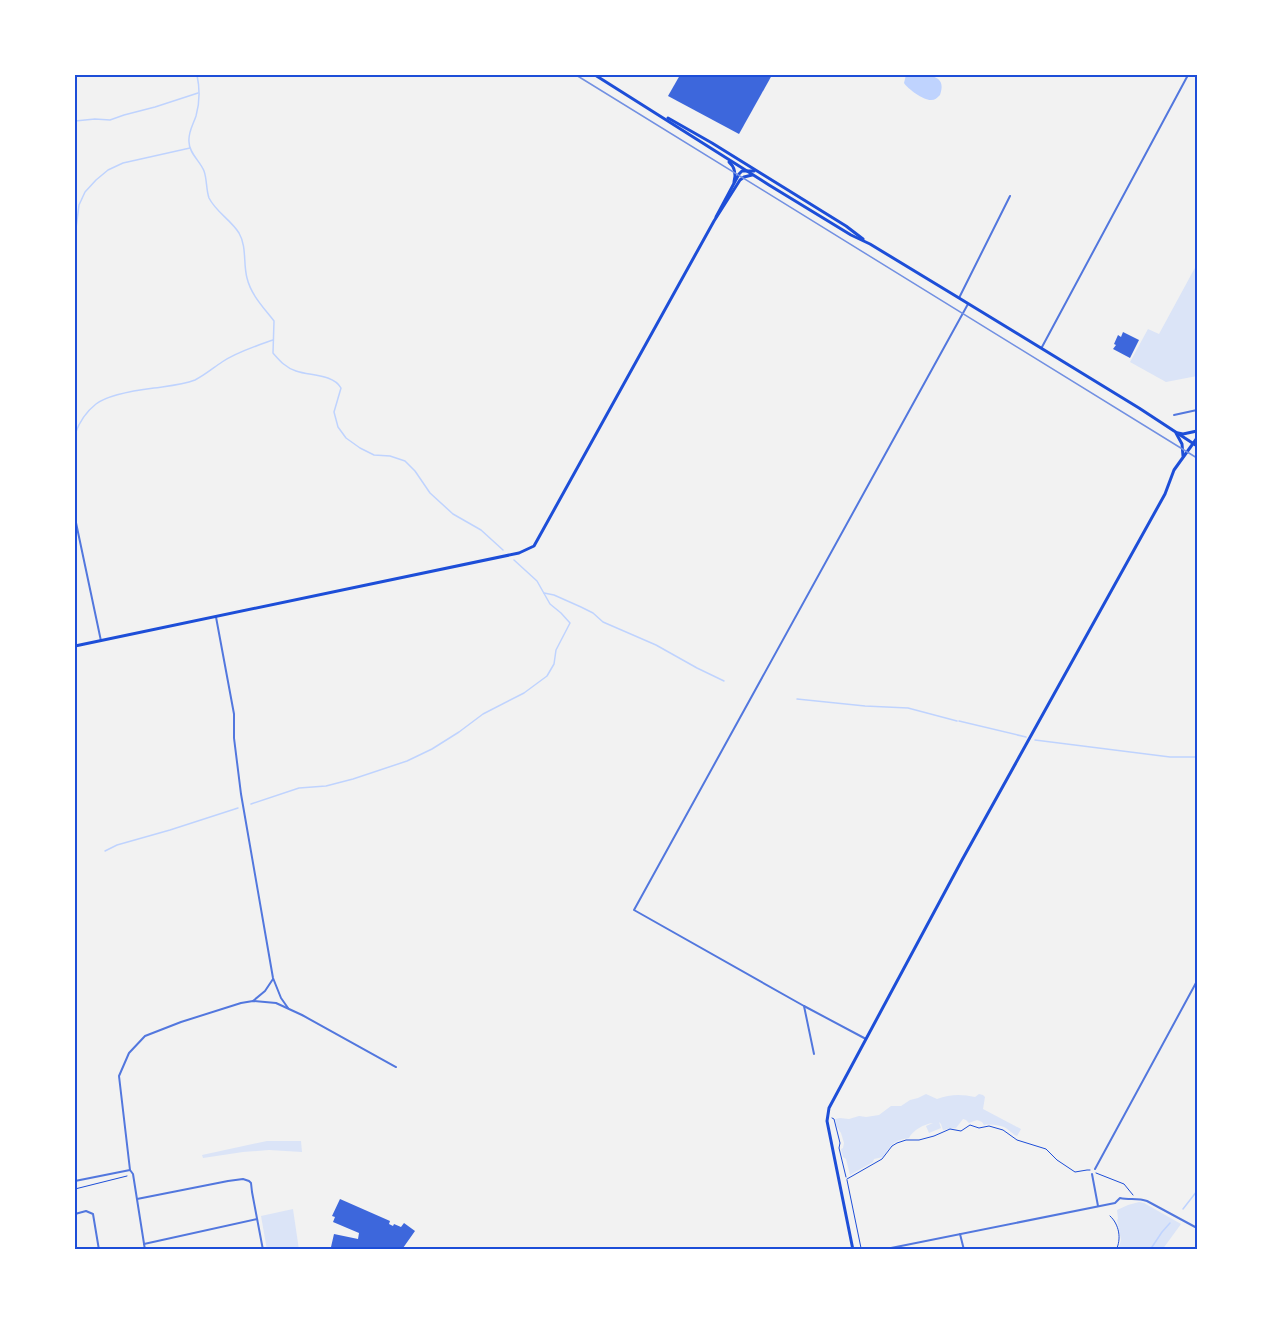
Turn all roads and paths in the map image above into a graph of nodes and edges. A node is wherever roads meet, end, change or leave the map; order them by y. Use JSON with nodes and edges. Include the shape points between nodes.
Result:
{"nodes":[{"id":1,"x":595,"y":75,"type":"edge"},
{"id":2,"x":1188,"y":75,"type":"edge"},
{"id":3,"x":647,"y":107,"type":"junction"},
{"id":4,"x":713,"y":150,"type":"junction"},
{"id":5,"x":746,"y":171,"type":"junction"},
{"id":6,"x":754,"y":173,"type":"junction"},
{"id":7,"x":734,"y":182,"type":"junction"},
{"id":8,"x":1010,"y":196,"type":"dead end"},
{"id":9,"x":714,"y":221,"type":"junction"},
{"id":10,"x":958,"y":298,"type":"junction"},
{"id":11,"x":968,"y":304,"type":"junction"},
{"id":12,"x":1041,"y":348,"type":"junction"},
{"id":13,"x":1197,"y":410,"type":"edge"},
{"id":14,"x":1174,"y":415,"type":"dead end"},
{"id":15,"x":1197,"y":431,"type":"edge"},
{"id":16,"x":1174,"y":432,"type":"junction"},
{"id":17,"x":1197,"y":438,"type":"edge"},
{"id":18,"x":1193,"y":443,"type":"junction"},
{"id":19,"x":1197,"y":446,"type":"edge"},
{"id":20,"x":1183,"y":456,"type":"junction"},
{"id":21,"x":75,"y":518,"type":"edge"},
{"id":22,"x":216,"y":616,"type":"junction"},
{"id":23,"x":101,"y":641,"type":"junction"},
{"id":24,"x":75,"y":646,"type":"edge"},
{"id":25,"x":273,"y":978,"type":"junction"},
{"id":26,"x":1197,"y":981,"type":"edge"},
{"id":27,"x":253,"y":1001,"type":"junction"},
{"id":28,"x":804,"y":1006,"type":"junction"},
{"id":29,"x":288,"y":1008,"type":"junction"},
{"id":30,"x":866,"y":1039,"type":"junction"},
{"id":31,"x":814,"y":1054,"type":"dead end"},
{"id":32,"x":396,"y":1067,"type":"dead end"},
{"id":33,"x":827,"y":1115,"type":"junction"},
{"id":34,"x":1095,"y":1168,"type":"dead end"},
{"id":35,"x":130,"y":1170,"type":"junction"},
{"id":36,"x":1092,"y":1174,"type":"dead end"},
{"id":37,"x":127,"y":1176,"type":"dead end"},
{"id":38,"x":846,"y":1179,"type":"junction"},
{"id":39,"x":75,"y":1181,"type":"edge"},
{"id":40,"x":75,"y":1189,"type":"edge"},
{"id":41,"x":137,"y":1199,"type":"junction"},
{"id":42,"x":1135,"y":1199,"type":"junction"},
{"id":43,"x":1098,"y":1206,"type":"junction"},
{"id":44,"x":75,"y":1214,"type":"edge"},
{"id":45,"x":1110,"y":1216,"type":"dead end"},
{"id":46,"x":258,"y":1219,"type":"junction"},
{"id":47,"x":1197,"y":1228,"type":"edge"},
{"id":48,"x":960,"y":1234,"type":"junction"},
{"id":49,"x":144,"y":1244,"type":"junction"},
{"id":50,"x":99,"y":1250,"type":"edge"},
{"id":51,"x":145,"y":1250,"type":"edge"},
{"id":52,"x":263,"y":1250,"type":"edge"},
{"id":53,"x":853,"y":1250,"type":"edge"},
{"id":54,"x":860,"y":1250,"type":"edge"},
{"id":55,"x":881,"y":1250,"type":"edge"},
{"id":56,"x":964,"y":1250,"type":"edge"},
{"id":57,"x":1116,"y":1250,"type":"edge"}],
"edges":[{"from":1,"to":3,"type":"main road"},
{"from":2,"to":12,"type":"street"},
{"from":3,"to":4,"type":"main road"},
{"from":3,"to":6,"type":"main road","via":[[712,143]]},
{"from":4,"to":5,"type":"main road"},
{"from":4,"to":7,"type":"main road","via":[[731,164]]},
{"from":5,"to":6,"type":"main road"},
{"from":5,"to":7,"type":"main road"},
{"from":6,"to":9,"type":"main road","via":[[740,180]]},
{"from":6,"to":10,"type":"main road"},
{"from":7,"to":9,"type":"main road"},
{"from":8,"to":10,"type":"street"},
{"from":9,"to":22,"type":"main road","via":[[534,546],[519,553]]},
{"from":10,"to":11,"type":"main road"},
{"from":11,"to":12,"type":"main road"},
{"from":11,"to":28,"type":"street","via":[[634,910]]},
{"from":12,"to":16,"type":"main road"},
{"from":13,"to":14,"type":"street"},
{"from":15,"to":16,"type":"main road"},
{"from":16,"to":18,"type":"main road"},
{"from":16,"to":20,"type":"main road","via":[[1182,444]]},
{"from":17,"to":18,"type":"main road"},
{"from":18,"to":19,"type":"main road"},
{"from":18,"to":20,"type":"main road"},
{"from":20,"to":30,"type":"main road"},
{"from":21,"to":23,"type":"street"},
{"from":22,"to":23,"type":"main road"},
{"from":22,"to":25,"type":"street"},
{"from":23,"to":24,"type":"main road"},
{"from":25,"to":27,"type":"street"},
{"from":25,"to":29,"type":"street"},
{"from":26,"to":34,"type":"street"},
{"from":27,"to":29,"type":"street"},
{"from":27,"to":35,"type":"street","via":[[146,1036],[129,1053],[119,1076]]},
{"from":28,"to":30,"type":"street"},
{"from":28,"to":31,"type":"street"},
{"from":29,"to":32,"type":"street"},
{"from":30,"to":33,"type":"main road"},
{"from":33,"to":38,"type":"path","via":[[834,1119]]},
{"from":33,"to":53,"type":"main road"},
{"from":35,"to":39,"type":"street"},
{"from":35,"to":41,"type":"street"},
{"from":36,"to":43,"type":"street"},
{"from":37,"to":40,"type":"path"},
{"from":38,"to":42,"type":"path","via":[[882,1160],[897,1143],[950,1129],[961,1131],[970,1125],[989,1126],[1004,1130],[1023,1143],[1044,1148],[1076,1172],[1087,1170],[1124,1184]]},
{"from":38,"to":54,"type":"path"},
{"from":41,"to":46,"type":"street","via":[[243,1179],[251,1183]]},
{"from":41,"to":49,"type":"street"},
{"from":42,"to":43,"type":"street","via":[[1120,1198]]},
{"from":42,"to":47,"type":"street","via":[[1153,1203]]},
{"from":43,"to":48,"type":"street"},
{"from":44,"to":50,"type":"street","via":[[92,1213]]},
{"from":45,"to":57,"type":"path","via":[[1116,1221],[1119,1238]]},
{"from":46,"to":49,"type":"street"},
{"from":46,"to":52,"type":"street"},
{"from":48,"to":55,"type":"street"},
{"from":48,"to":56,"type":"street"},
{"from":49,"to":51,"type":"street"}]}
